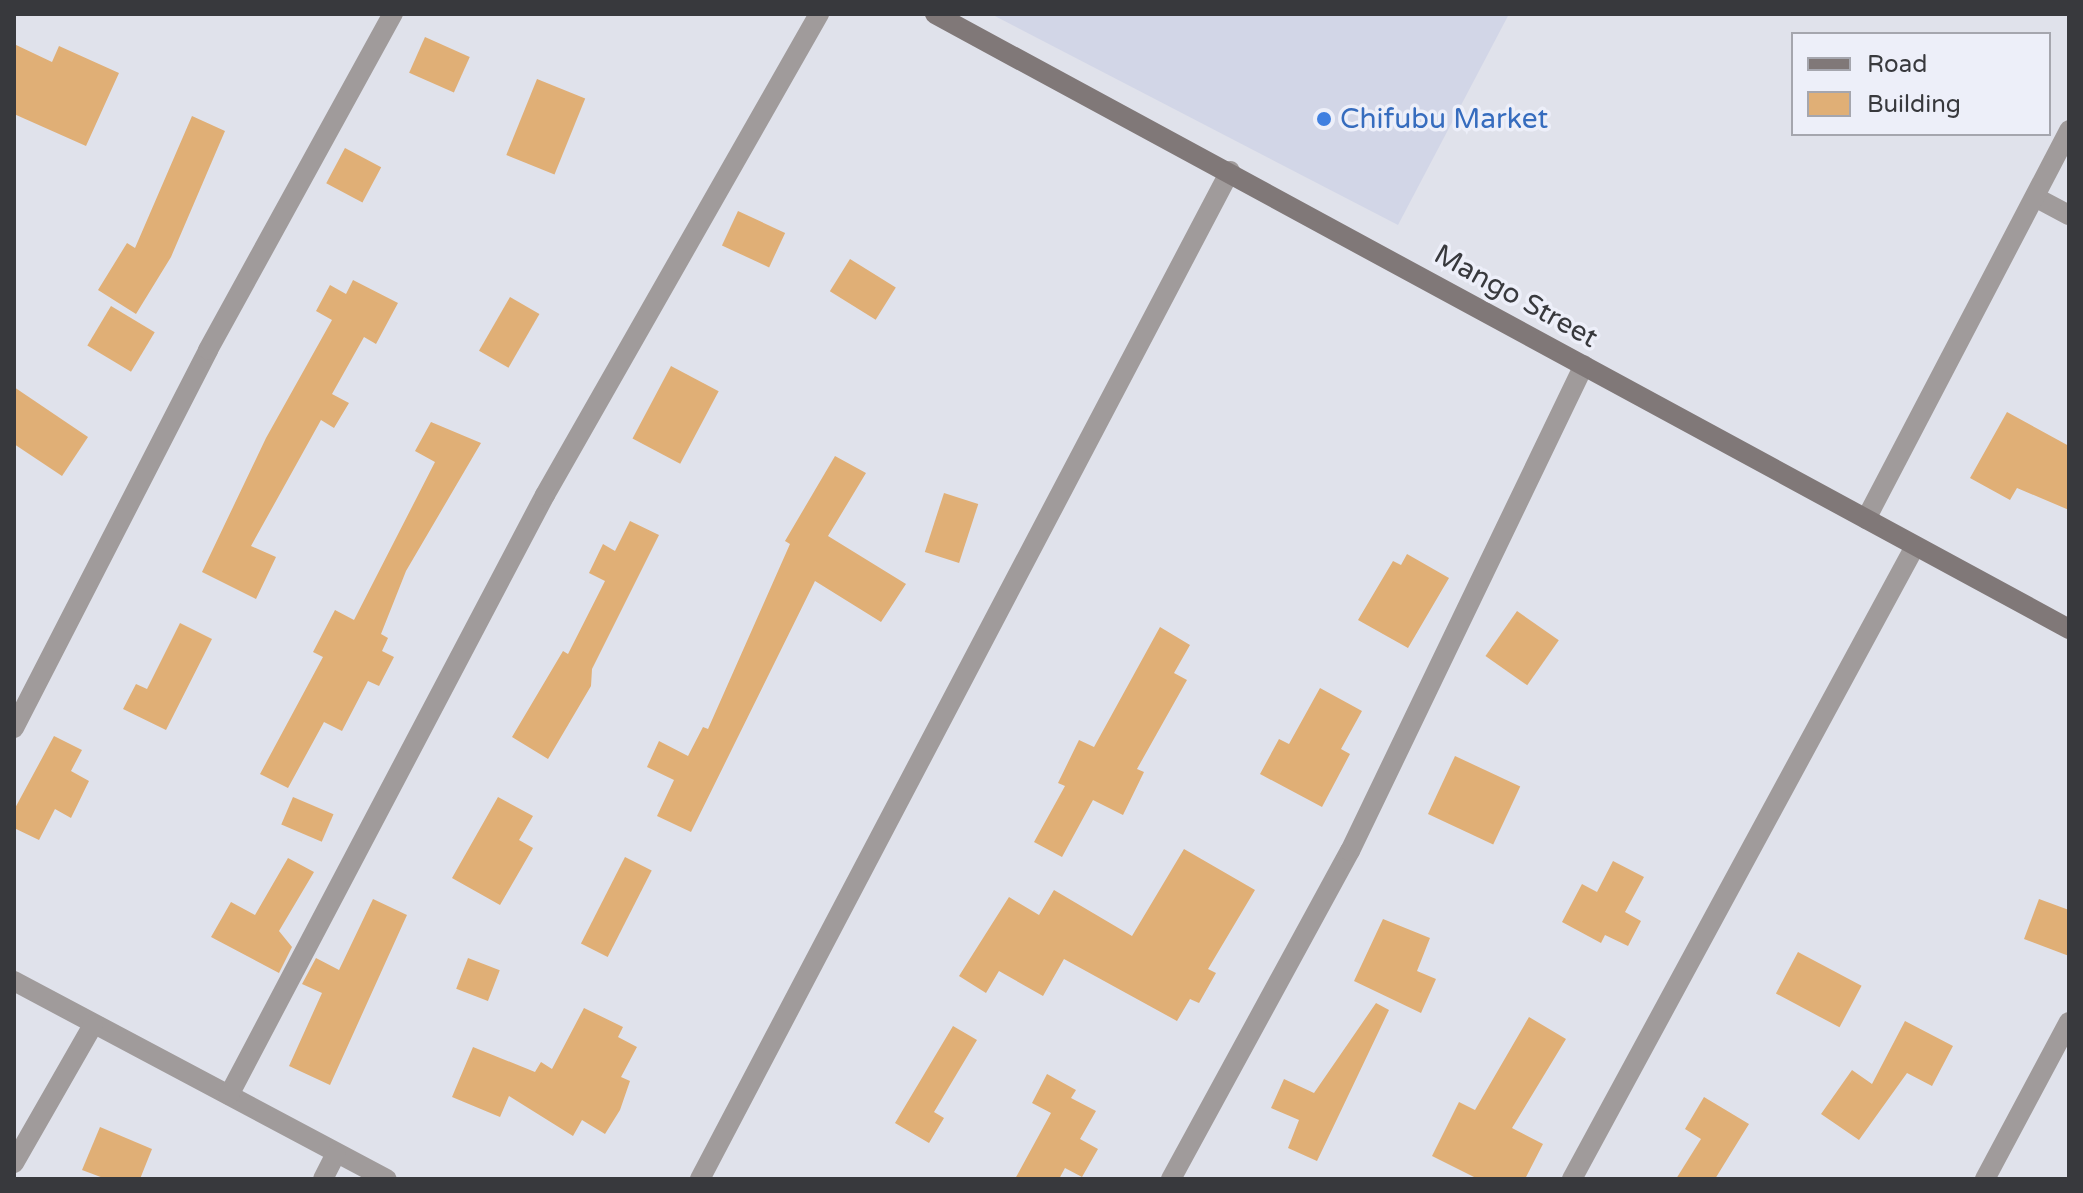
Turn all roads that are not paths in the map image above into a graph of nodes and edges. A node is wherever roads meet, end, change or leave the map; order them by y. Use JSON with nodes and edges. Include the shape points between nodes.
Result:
{"nodes":[{"id":1,"x":393,"y":14,"type":"edge"},
{"id":2,"x":819,"y":14,"type":"edge"},
{"id":3,"x":935,"y":14,"type":"edge"},
{"id":4,"x":2069,"y":130,"type":"edge"},
{"id":5,"x":1230,"y":171,"type":"junction"},
{"id":6,"x":2035,"y":197,"type":"junction"},
{"id":7,"x":2069,"y":215,"type":"edge"},
{"id":8,"x":1584,"y":365,"type":"junction"},
{"id":9,"x":1866,"y":519,"type":"junction"},
{"id":10,"x":1913,"y":550,"type":"junction"},
{"id":11,"x":2069,"y":629,"type":"edge"},
{"id":12,"x":14,"y":728,"type":"edge"},
{"id":13,"x":14,"y":981,"type":"edge"},
{"id":14,"x":2069,"y":1022,"type":"edge"},
{"id":15,"x":93,"y":1025,"type":"junction"},
{"id":16,"x":229,"y":1095,"type":"junction"},
{"id":17,"x":336,"y":1154,"type":"junction"},
{"id":18,"x":14,"y":1163,"type":"edge"},
{"id":19,"x":323,"y":1179,"type":"edge"},
{"id":20,"x":387,"y":1179,"type":"edge"},
{"id":21,"x":700,"y":1179,"type":"edge"},
{"id":22,"x":1171,"y":1179,"type":"edge"},
{"id":23,"x":1572,"y":1179,"type":"edge"},
{"id":24,"x":1985,"y":1179,"type":"edge"}],
"edges":[{"from":1,"to":12,"type":"street","via":[[208,350]]},
{"from":2,"to":16,"type":"street","via":[[545,495]]},
{"from":3,"to":5,"type":"main road","name":"Mango Street"},
{"from":4,"to":6,"type":"street"},
{"from":5,"to":8,"type":"main road","name":"Mango Street"},
{"from":5,"to":21,"type":"street"},
{"from":6,"to":7,"type":"street"},
{"from":6,"to":9,"type":"street"},
{"from":8,"to":9,"type":"main road","name":"Mango Street"},
{"from":8,"to":22,"type":"street","via":[[1350,851]]},
{"from":9,"to":10,"type":"main road","name":"Mango Street"},
{"from":10,"to":11,"type":"main road","name":"Mango Street"},
{"from":10,"to":23,"type":"street"},
{"from":13,"to":15,"type":"street"},
{"from":14,"to":24,"type":"street"},
{"from":15,"to":16,"type":"street"},
{"from":15,"to":18,"type":"street"},
{"from":16,"to":17,"type":"street"},
{"from":17,"to":19,"type":"street"},
{"from":17,"to":20,"type":"street"}]}
